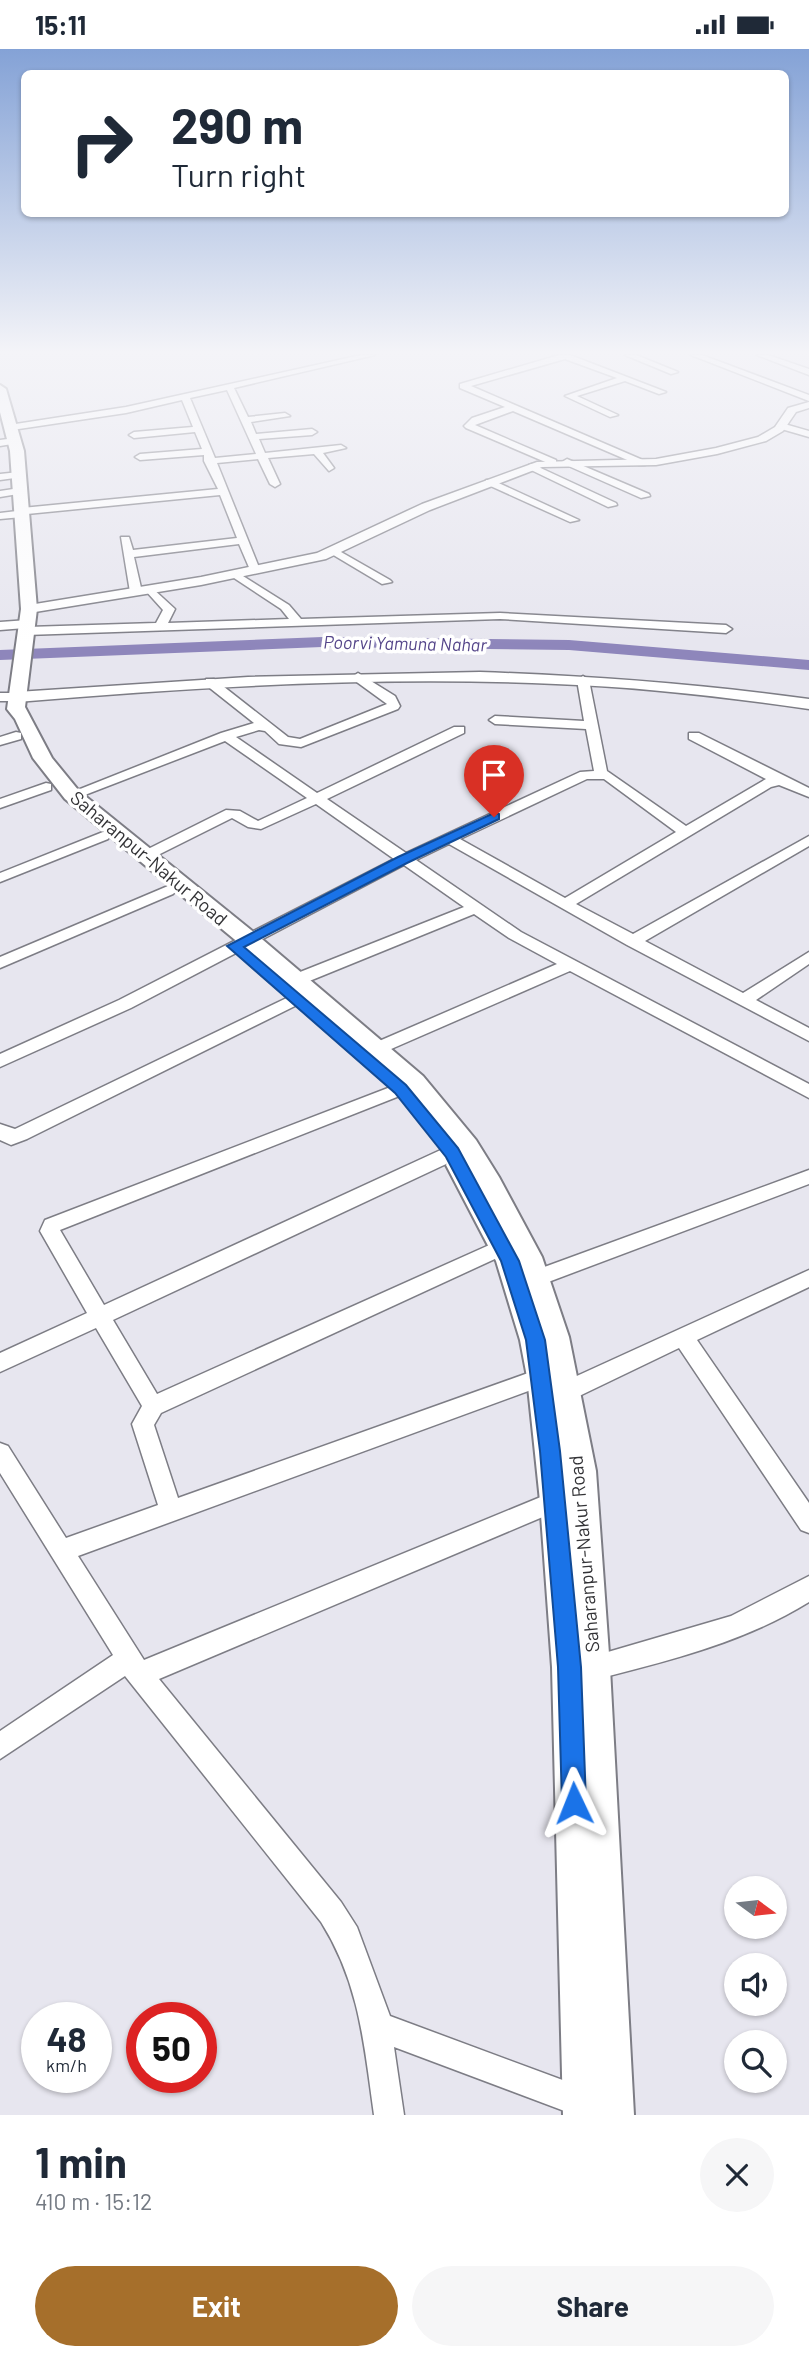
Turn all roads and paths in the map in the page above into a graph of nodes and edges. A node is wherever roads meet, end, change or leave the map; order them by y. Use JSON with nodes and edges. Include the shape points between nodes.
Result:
{"nodes":[{"id":1,"x":13,"y":451,"type":"edge"},
{"id":2,"x":205,"y":451,"type":"edge"},
{"id":3,"x":262,"y":451,"type":"edge"},
{"id":4,"x":301,"y":451,"type":"edge"},
{"id":5,"x":317,"y":451,"type":"edge"},
{"id":6,"x":528,"y":451,"type":"edge"},
{"id":7,"x":615,"y":451,"type":"edge"},
{"id":8,"x":711,"y":451,"type":"edge"},
{"id":9,"x":264,"y":455,"type":"junction"},
{"id":10,"x":207,"y":456,"type":"junction"},
{"id":11,"x":140,"y":457,"type":"dead end"},
{"id":12,"x":553,"y":462,"type":"junction"},
{"id":13,"x":567,"y":462,"type":"junction"},
{"id":14,"x":642,"y":463,"type":"junction"},
{"id":15,"x":532,"y":467,"type":"junction"},
{"id":16,"x":330,"y":468,"type":"dead end"},
{"id":17,"x":19,"y":475,"type":"junction"},
{"id":18,"x":0,"y":477,"type":"edge"},
{"id":19,"x":489,"y":482,"type":"junction"},
{"id":20,"x":275,"y":484,"type":"dead end"},
{"id":21,"x":20,"y":491,"type":"junction"},
{"id":22,"x":223,"y":492,"type":"junction"},
{"id":23,"x":0,"y":494,"type":"edge"},
{"id":24,"x":645,"y":496,"type":"dead end"},
{"id":25,"x":612,"y":505,"type":"dead end"},
{"id":26,"x":22,"y":512,"type":"junction"},
{"id":27,"x":0,"y":516,"type":"edge"},
{"id":28,"x":574,"y":520,"type":"dead end"},
{"id":29,"x":125,"y":539,"type":"dead end"},
{"id":30,"x":243,"y":541,"type":"junction"},
{"id":31,"x":334,"y":551,"type":"junction"},
{"id":32,"x":128,"y":554,"type":"junction"},
{"id":33,"x":255,"y":571,"type":"junction"},
{"id":34,"x":235,"y":574,"type":"junction"},
{"id":35,"x":386,"y":582,"type":"dead end"},
{"id":36,"x":151,"y":590,"type":"junction"},
{"id":37,"x":136,"y":592,"type":"junction"},
{"id":38,"x":296,"y":620,"type":"junction"},
{"id":39,"x":27,"y":625,"type":"junction"},
{"id":40,"x":161,"y":625,"type":"junction"},
{"id":41,"x":0,"y":627,"type":"edge"},
{"id":42,"x":726,"y":629,"type":"dead end"},
{"id":43,"x":358,"y":677,"type":"junction"},
{"id":44,"x":583,"y":681,"type":"junction"},
{"id":45,"x":210,"y":682,"type":"junction"},
{"id":46,"x":809,"y":703,"type":"edge"},
{"id":47,"x":11,"y":711,"type":"edge"},
{"id":48,"x":495,"y":720,"type":"dead end"},
{"id":49,"x":591,"y":725,"type":"junction"},
{"id":50,"x":265,"y":726,"type":"junction"},
{"id":51,"x":459,"y":730,"type":"dead end"},
{"id":52,"x":226,"y":736,"type":"junction"},
{"id":53,"x":694,"y":736,"type":"dead end"},
{"id":54,"x":601,"y":773,"type":"junction"},
{"id":55,"x":780,"y":781,"type":"junction"},
{"id":56,"x":59,"y":791,"type":"junction"},
{"id":57,"x":809,"y":793,"type":"edge"},
{"id":58,"x":316,"y":799,"type":"junction"},
{"id":59,"x":0,"y":804,"type":"edge"},
{"id":60,"x":684,"y":831,"type":"junction"},
{"id":61,"x":103,"y":836,"type":"junction"},
{"id":62,"x":449,"y":838,"type":"junction"},
{"id":63,"x":809,"y":840,"type":"edge"},
{"id":64,"x":145,"y":856,"type":"junction"},
{"id":65,"x":403,"y":860,"type":"junction"},
{"id":66,"x":0,"y":878,"type":"edge"},
{"id":67,"x":168,"y":891,"type":"junction"},
{"id":68,"x":565,"y":904,"type":"junction"},
{"id":69,"x":475,"y":908,"type":"junction"},
{"id":70,"x":634,"y":941,"type":"junction"},
{"id":71,"x":241,"y":943,"type":"junction"},
{"id":72,"x":809,"y":957,"type":"edge"},
{"id":73,"x":0,"y":963,"type":"edge"},
{"id":74,"x":569,"y":965,"type":"junction"},
{"id":75,"x":295,"y":990,"type":"junction"},
{"id":76,"x":744,"y":1000,"type":"junction"},
{"id":77,"x":809,"y":1035,"type":"edge"},
{"id":78,"x":376,"y":1049,"type":"junction"},
{"id":79,"x":0,"y":1061,"type":"edge"},
{"id":80,"x":401,"y":1089,"type":"junction"},
{"id":81,"x":809,"y":1092,"type":"edge"},
{"id":82,"x":0,"y":1131,"type":"edge"},
{"id":83,"x":452,"y":1153,"type":"junction"},
{"id":84,"x":809,"y":1177,"type":"edge"},
{"id":85,"x":503,"y":1247,"type":"junction"},
{"id":86,"x":809,"y":1278,"type":"edge"},
{"id":87,"x":535,"y":1279,"type":"junction"},
{"id":88,"x":99,"y":1317,"type":"junction"},
{"id":89,"x":683,"y":1337,"type":"junction"},
{"id":90,"x":0,"y":1363,"type":"edge"},
{"id":91,"x":553,"y":1385,"type":"junction"},
{"id":92,"x":153,"y":1406,"type":"junction"},
{"id":93,"x":2,"y":1461,"type":"edge"},
{"id":94,"x":556,"y":1501,"type":"junction"},
{"id":95,"x":171,"y":1511,"type":"junction"},
{"id":96,"x":809,"y":1522,"type":"edge"},
{"id":97,"x":61,"y":1551,"type":"junction"},
{"id":98,"x":809,"y":1588,"type":"edge"},
{"id":99,"x":134,"y":1667,"type":"junction"},
{"id":100,"x":593,"y":1668,"type":"junction"},
{"id":101,"x":0,"y":1746,"type":"edge"},
{"id":102,"x":377,"y":2026,"type":"junction"},
{"id":103,"x":584,"y":2109,"type":"edge"},
{"id":104,"x":389,"y":2115,"type":"edge"},
{"id":105,"x":613,"y":2115,"type":"edge"}],
"edges":[{"from":1,"to":17,"type":"main road"},
{"from":2,"to":10,"type":"street"},
{"from":3,"to":9,"type":"street"},
{"from":4,"to":9,"type":"street"},
{"from":5,"to":16,"type":"street"},
{"from":6,"to":12,"type":"street"},
{"from":7,"to":14,"type":"street"},
{"from":8,"to":14,"type":"street"},
{"from":9,"to":10,"type":"street"},
{"from":9,"to":20,"type":"street"},
{"from":10,"to":11,"type":"street"},
{"from":10,"to":22,"type":"street"},
{"from":12,"to":13,"type":"street"},
{"from":12,"to":15,"type":"street"},
{"from":13,"to":14,"type":"street"},
{"from":13,"to":24,"type":"street"},
{"from":15,"to":19,"type":"street"},
{"from":15,"to":25,"type":"street"},
{"from":17,"to":18,"type":"street"},
{"from":17,"to":21,"type":"main road"},
{"from":19,"to":28,"type":"street"},
{"from":19,"to":31,"type":"street","via":[[395,520]]},
{"from":21,"to":23,"type":"street"},
{"from":21,"to":26,"type":"main road"},
{"from":22,"to":26,"type":"street"},
{"from":22,"to":30,"type":"street"},
{"from":26,"to":27,"type":"street"},
{"from":26,"to":39,"type":"main road"},
{"from":29,"to":32,"type":"street"},
{"from":30,"to":32,"type":"street"},
{"from":30,"to":33,"type":"street"},
{"from":31,"to":33,"type":"street"},
{"from":31,"to":35,"type":"street"},
{"from":32,"to":37,"type":"street"},
{"from":33,"to":34,"type":"street"},
{"from":34,"to":36,"type":"street"},
{"from":34,"to":38,"type":"street","via":[[285,607]]},
{"from":36,"to":37,"type":"street"},
{"from":36,"to":40,"type":"street","via":[[169,609]]},
{"from":37,"to":39,"type":"street"},
{"from":38,"to":40,"type":"street"},
{"from":38,"to":42,"type":"street","via":[[532,616]]},
{"from":39,"to":40,"type":"street"},
{"from":39,"to":41,"type":"street"},
{"from":39,"to":47,"type":"main road"},
{"from":43,"to":44,"type":"street"},
{"from":43,"to":45,"type":"street"},
{"from":43,"to":50,"type":"street","via":[[391,699],[394,706],[296,743],[284,741]]},
{"from":44,"to":46,"type":"street"},
{"from":44,"to":49,"type":"street"},
{"from":45,"to":47,"type":"street"},
{"from":45,"to":50,"type":"street"},
{"from":47,"to":56,"type":"main road","name":"Saharanpur-Nakur Road","via":[[33,770]]},
{"from":48,"to":49,"type":"street"},
{"from":49,"to":54,"type":"street"},
{"from":50,"to":52,"type":"street"},
{"from":51,"to":58,"type":"street"},
{"from":52,"to":56,"type":"street"},
{"from":52,"to":58,"type":"street"},
{"from":53,"to":55,"type":"street"},
{"from":54,"to":60,"type":"street"},
{"from":54,"to":62,"type":"street","via":[[585,775]]},
{"from":55,"to":57,"type":"street"},
{"from":55,"to":60,"type":"street","via":[[767,783]]},
{"from":56,"to":59,"type":"street"},
{"from":56,"to":61,"type":"main road","name":"Saharanpur-Nakur Road"},
{"from":56,"to":64,"type":"main road","name":"Saharanpur-Nakur Road"},
{"from":58,"to":64,"type":"street","via":[[261,825],[231,813]]},
{"from":58,"to":65,"type":"street"},
{"from":60,"to":68,"type":"street"},
{"from":61,"to":66,"type":"street"},
{"from":61,"to":67,"type":"main road","name":"Saharanpur-Nakur Road"},
{"from":62,"to":65,"type":"street"},
{"from":62,"to":68,"type":"street"},
{"from":63,"to":70,"type":"street"},
{"from":64,"to":71,"type":"main road","name":"Saharanpur-Nakur Road"},
{"from":65,"to":69,"type":"street"},
{"from":65,"to":71,"type":"street"},
{"from":67,"to":71,"type":"main road","name":"Saharanpur-Nakur Road"},
{"from":67,"to":73,"type":"street"},
{"from":68,"to":70,"type":"street"},
{"from":69,"to":74,"type":"street"},
{"from":69,"to":75,"type":"street"},
{"from":70,"to":76,"type":"street"},
{"from":71,"to":75,"type":"main road","name":"Saharanpur-Nakur Road"},
{"from":71,"to":79,"type":"street","via":[[125,1004]]},
{"from":72,"to":76,"type":"street"},
{"from":74,"to":78,"type":"street"},
{"from":74,"to":81,"type":"street"},
{"from":75,"to":78,"type":"main road","name":"Saharanpur-Nakur Road"},
{"from":75,"to":80,"type":"main road","name":"Saharanpur-Nakur Road"},
{"from":75,"to":82,"type":"street","via":[[20,1134],[11,1138]]},
{"from":76,"to":77,"type":"street"},
{"from":78,"to":87,"type":"main road","name":"Saharanpur-Nakur Road","via":[[414,1082],[467,1147],[491,1184]]},
{"from":80,"to":83,"type":"main road","name":"Saharanpur-Nakur Road"},
{"from":80,"to":88,"type":"street","via":[[58,1220],[50,1231]]},
{"from":83,"to":85,"type":"main road","name":"Saharanpur-Nakur Road"},
{"from":83,"to":88,"type":"street"},
{"from":84,"to":87,"type":"street"},
{"from":85,"to":91,"type":"main road","name":"Saharanpur-Nakur Road"},
{"from":85,"to":92,"type":"street"},
{"from":86,"to":89,"type":"street"},
{"from":87,"to":91,"type":"main road","name":"Saharanpur-Nakur Road","via":[[554,1337]]},
{"from":88,"to":90,"type":"street"},
{"from":88,"to":92,"type":"street"},
{"from":89,"to":91,"type":"street"},
{"from":89,"to":96,"type":"street"},
{"from":91,"to":94,"type":"main road","name":"Saharanpur-Nakur Road"},
{"from":91,"to":95,"type":"street"},
{"from":91,"to":100,"type":"main road","name":"Saharanpur-Nakur Road","via":[[580,1471]]},
{"from":92,"to":95,"type":"street","via":[[143,1424]]},
{"from":93,"to":97,"type":"street"},
{"from":94,"to":99,"type":"street"},
{"from":94,"to":103,"type":"main road","name":"Saharanpur-Nakur Road","via":[[569,1667]]},
{"from":95,"to":97,"type":"street"},
{"from":97,"to":99,"type":"street"},
{"from":98,"to":100,"type":"street","via":[[781,1608],[744,1625]]},
{"from":99,"to":101,"type":"street"},
{"from":99,"to":102,"type":"street","via":[[331,1912],[359,1965]]},
{"from":100,"to":105,"type":"main road","name":"Saharanpur-Nakur Road"},
{"from":102,"to":103,"type":"street"},
{"from":102,"to":104,"type":"street"}]}
